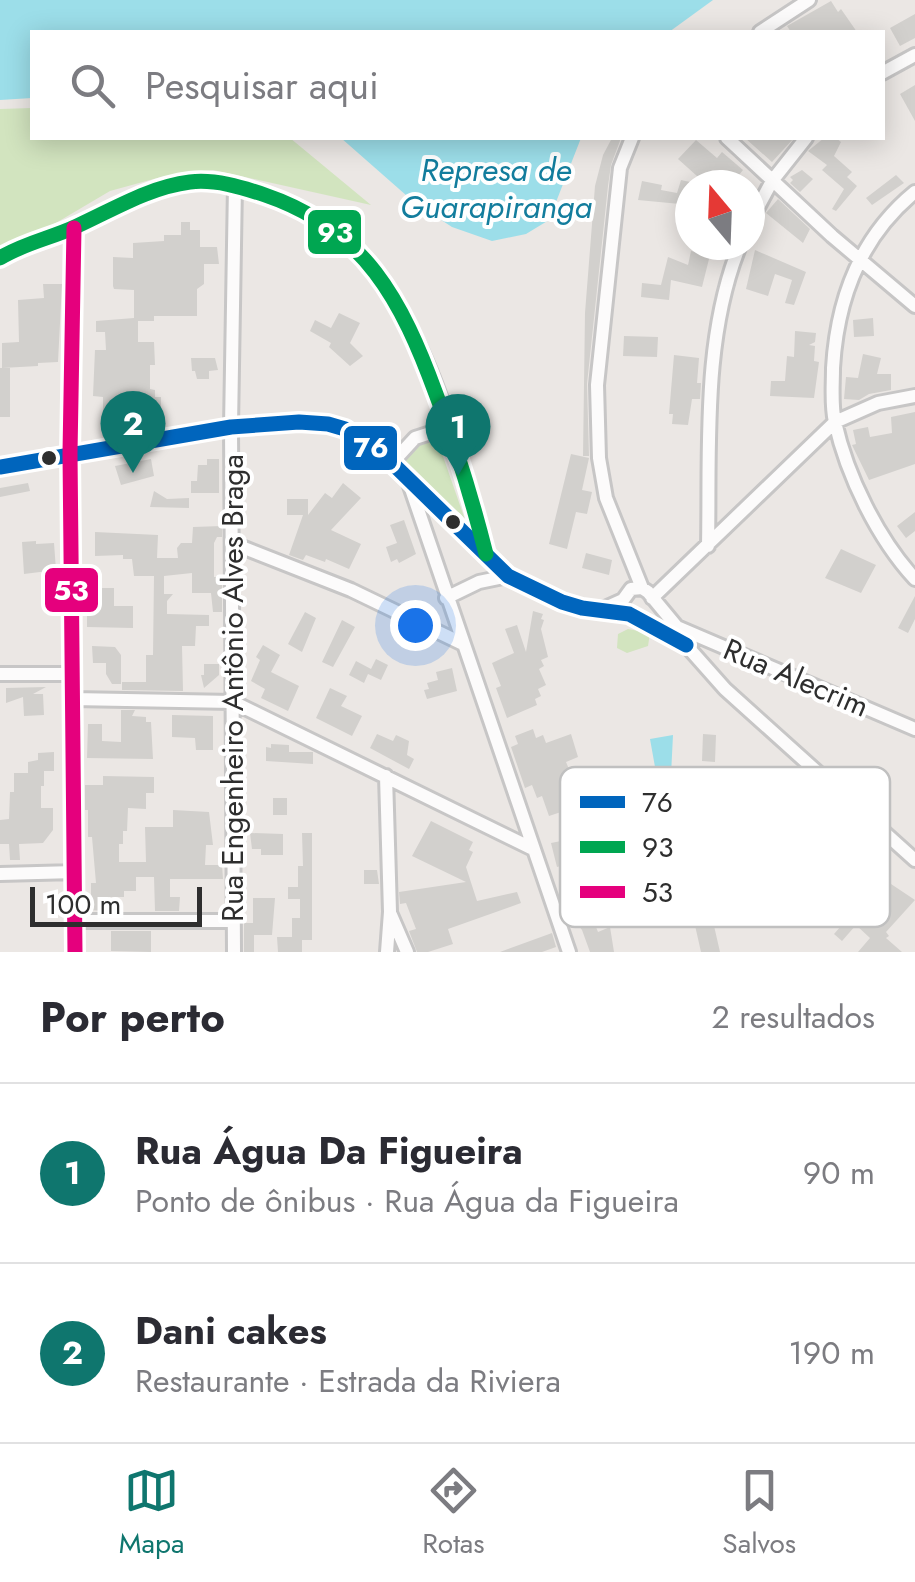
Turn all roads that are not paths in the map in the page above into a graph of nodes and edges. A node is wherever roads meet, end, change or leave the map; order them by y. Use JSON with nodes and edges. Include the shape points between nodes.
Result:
{"nodes":[{"id":1,"x":809,"y":0,"type":"edge"},
{"id":2,"x":763,"y":30,"type":"edge"},
{"id":3,"x":915,"y":55,"type":"edge"},
{"id":4,"x":885,"y":70,"type":"edge"},
{"id":5,"x":631,"y":140,"type":"edge"},
{"id":6,"x":729,"y":140,"type":"edge"},
{"id":7,"x":804,"y":140,"type":"edge"},
{"id":8,"x":772,"y":181,"type":"junction"},
{"id":9,"x":235,"y":185,"type":"junction"},
{"id":10,"x":915,"y":192,"type":"edge"},
{"id":11,"x":765,"y":194,"type":"edge"},
{"id":12,"x":74,"y":228,"type":"junction"},
{"id":13,"x":0,"y":258,"type":"edge"},
{"id":14,"x":858,"y":259,"type":"junction"},
{"id":15,"x":735,"y":260,"type":"edge"},
{"id":16,"x":915,"y":306,"type":"edge"},
{"id":17,"x":915,"y":396,"type":"edge"},
{"id":18,"x":835,"y":422,"type":"junction"},
{"id":19,"x":232,"y":427,"type":"junction"},
{"id":20,"x":449,"y":427,"type":"junction"},
{"id":21,"x":70,"y":453,"type":"junction"},
{"id":22,"x":392,"y":463,"type":"junction"},
{"id":23,"x":0,"y":467,"type":"edge"},
{"id":24,"x":407,"y":478,"type":"junction"},
{"id":25,"x":234,"y":544,"type":"junction"},
{"id":26,"x":708,"y":546,"type":"junction"},
{"id":27,"x":487,"y":558,"type":"junction"},
{"id":28,"x":508,"y":576,"type":"junction"},
{"id":29,"x":915,"y":580,"type":"edge"},
{"id":30,"x":641,"y":596,"type":"junction"},
{"id":31,"x":446,"y":598,"type":"junction"},
{"id":32,"x":600,"y":610,"type":"junction"},
{"id":33,"x":629,"y":614,"type":"junction"},
{"id":34,"x":648,"y":622,"type":"junction"},
{"id":35,"x":677,"y":627,"type":"junction"},
{"id":36,"x":461,"y":644,"type":"junction"},
{"id":37,"x":686,"y":644,"type":"junction"},
{"id":38,"x":0,"y":674,"type":"edge"},
{"id":39,"x":71,"y":674,"type":"junction"},
{"id":40,"x":74,"y":699,"type":"junction"},
{"id":41,"x":233,"y":702,"type":"junction"},
{"id":42,"x":915,"y":729,"type":"edge"},
{"id":43,"x":812,"y":767,"type":"edge"},
{"id":44,"x":386,"y":776,"type":"junction"},
{"id":45,"x":890,"y":837,"type":"edge"},
{"id":46,"x":531,"y":848,"type":"junction"},
{"id":47,"x":915,"y":860,"type":"edge"},
{"id":48,"x":76,"y":872,"type":"junction"},
{"id":49,"x":0,"y":874,"type":"edge"},
{"id":50,"x":390,"y":912,"type":"junction"},
{"id":51,"x":75,"y":921,"type":"junction"},
{"id":52,"x":234,"y":921,"type":"junction"},
{"id":53,"x":74,"y":952,"type":"edge"},
{"id":54,"x":234,"y":952,"type":"edge"},
{"id":55,"x":387,"y":952,"type":"edge"},
{"id":56,"x":407,"y":952,"type":"edge"},
{"id":57,"x":569,"y":952,"type":"edge"}],
"edges":[{"from":1,"to":2,"type":"street"},
{"from":3,"to":4,"type":"street"},
{"from":5,"to":30,"type":"street","via":[[620,168],[597,415],[606,498]]},
{"from":6,"to":8,"type":"street"},
{"from":7,"to":8,"type":"street"},
{"from":8,"to":11,"type":"street"},
{"from":8,"to":14,"type":"street"},
{"from":9,"to":12,"type":"street","via":[[194,181],[166,187]]},
{"from":9,"to":19,"type":"street","name":"Rua Engenheiro Antônio Alves Braga"},
{"from":9,"to":20,"type":"street","via":[[318,218],[360,255],[411,326]]},
{"from":10,"to":14,"type":"street"},
{"from":12,"to":13,"type":"street"},
{"from":12,"to":21,"type":"street"},
{"from":14,"to":16,"type":"street"},
{"from":14,"to":18,"type":"street","via":[[837,329]]},
{"from":15,"to":26,"type":"street","via":[[714,363]]},
{"from":17,"to":18,"type":"street"},
{"from":18,"to":26,"type":"street"},
{"from":18,"to":29,"type":"street","via":[[881,536]]},
{"from":19,"to":21,"type":"street"},
{"from":19,"to":22,"type":"street","via":[[328,424]]},
{"from":19,"to":25,"type":"street","name":"Rua Engenheiro Antônio Alves Braga"},
{"from":20,"to":22,"type":"street","via":[[415,438]]},
{"from":20,"to":27,"type":"street"},
{"from":21,"to":23,"type":"street"},
{"from":21,"to":39,"type":"street"},
{"from":22,"to":24,"type":"street"},
{"from":24,"to":27,"type":"street"},
{"from":24,"to":31,"type":"street"},
{"from":25,"to":36,"type":"street","via":[[351,590]]},
{"from":25,"to":41,"type":"street","name":"Rua Engenheiro Antônio Alves Braga"},
{"from":26,"to":30,"type":"street"},
{"from":27,"to":28,"type":"street"},
{"from":28,"to":31,"type":"street"},
{"from":28,"to":32,"type":"street","via":[[562,602]]},
{"from":30,"to":32,"type":"street"},
{"from":30,"to":33,"type":"street"},
{"from":30,"to":34,"type":"street","via":[[656,615]]},
{"from":30,"to":35,"type":"street"},
{"from":31,"to":36,"type":"street"},
{"from":32,"to":33,"type":"street"},
{"from":33,"to":34,"type":"street"},
{"from":34,"to":37,"type":"street"},
{"from":35,"to":37,"type":"street"},
{"from":35,"to":42,"type":"street","name":"Rua Alecrim"},
{"from":36,"to":46,"type":"street"},
{"from":37,"to":43,"type":"street"},
{"from":38,"to":39,"type":"street"},
{"from":39,"to":40,"type":"street"},
{"from":40,"to":41,"type":"street"},
{"from":40,"to":48,"type":"street"},
{"from":41,"to":44,"type":"street"},
{"from":41,"to":52,"type":"street","name":"Rua Engenheiro Antônio Alves Braga"},
{"from":44,"to":46,"type":"street"},
{"from":44,"to":50,"type":"street"},
{"from":45,"to":47,"type":"street"},
{"from":46,"to":57,"type":"street"},
{"from":48,"to":49,"type":"street"},
{"from":48,"to":51,"type":"street"},
{"from":50,"to":55,"type":"street"},
{"from":50,"to":56,"type":"street"},
{"from":51,"to":52,"type":"street"},
{"from":51,"to":53,"type":"street"},
{"from":52,"to":54,"type":"street","name":"Rua Engenheiro Antônio Alves Braga"}]}
